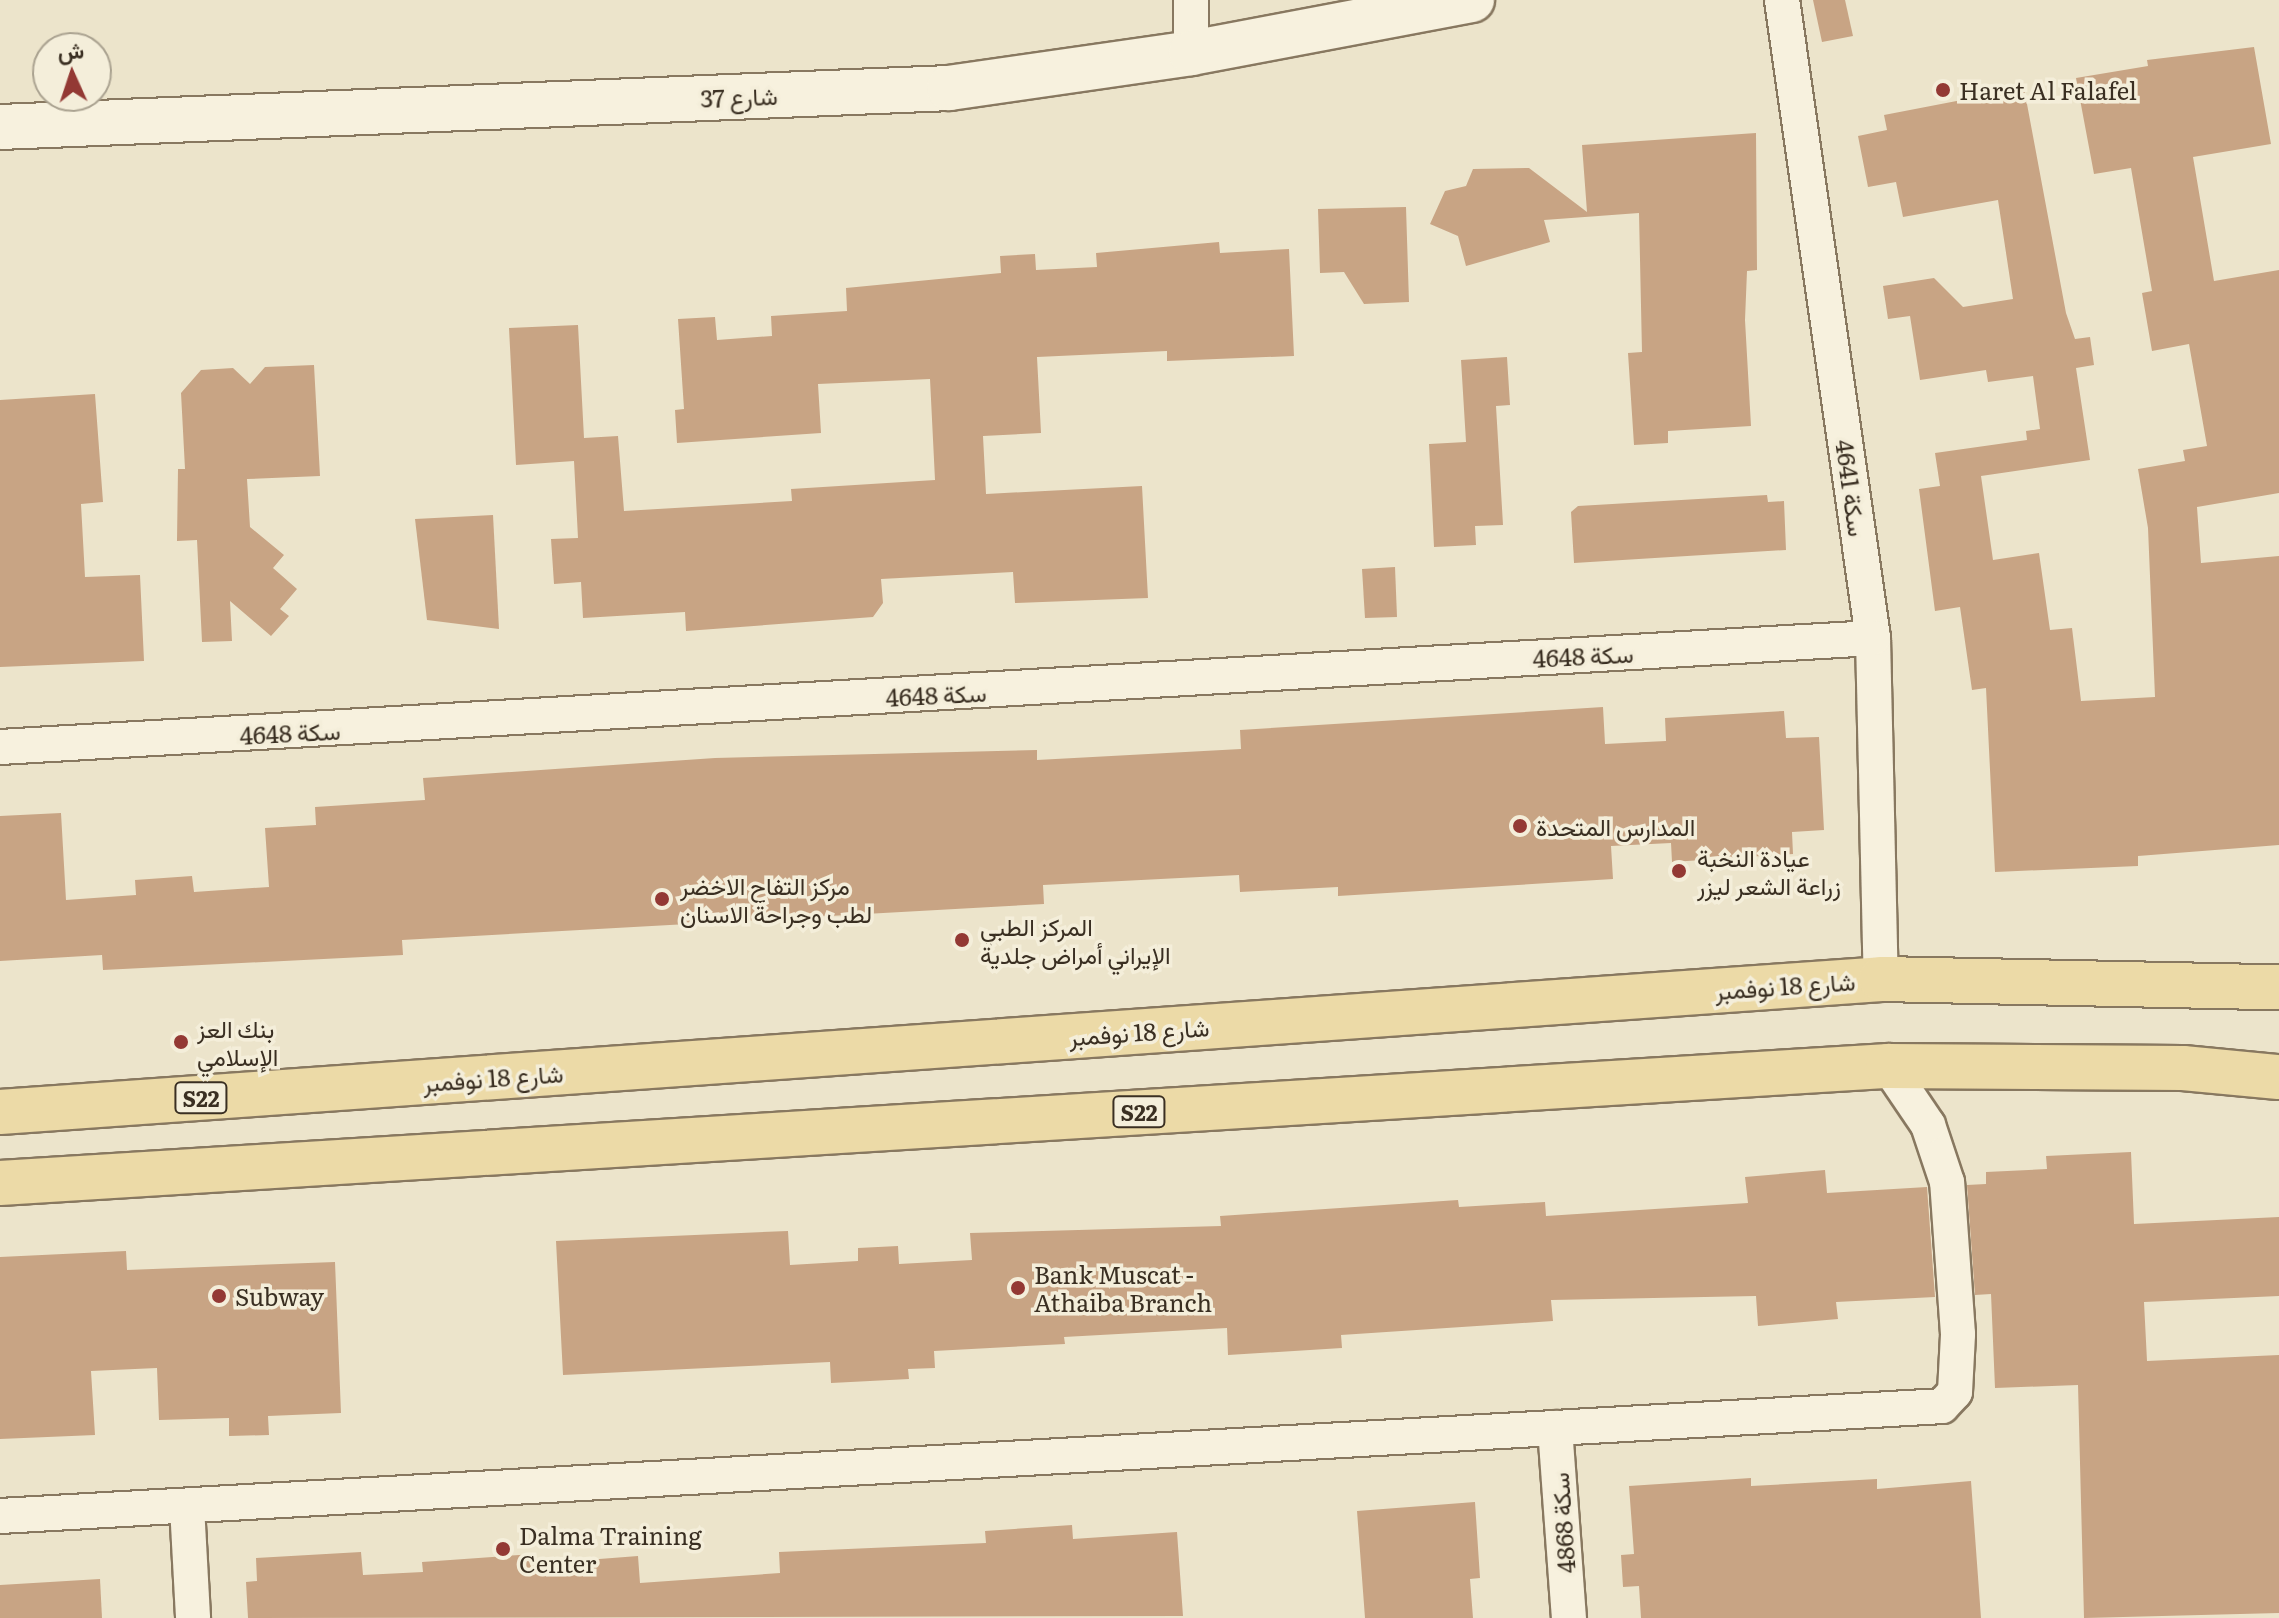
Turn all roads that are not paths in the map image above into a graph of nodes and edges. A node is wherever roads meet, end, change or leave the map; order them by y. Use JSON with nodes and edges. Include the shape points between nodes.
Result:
{"nodes":[{"id":1,"x":1191,"y":0,"type":"edge"},
{"id":2,"x":1472,"y":0,"type":"edge"},
{"id":3,"x":1782,"y":0,"type":"edge"},
{"id":4,"x":1360,"y":10,"type":"edge"},
{"id":5,"x":1191,"y":53,"type":"junction"},
{"id":6,"x":0,"y":127,"type":"edge"},
{"id":7,"x":1873,"y":638,"type":"junction"},
{"id":8,"x":0,"y":747,"type":"edge"},
{"id":9,"x":1881,"y":979,"type":"junction"},
{"id":10,"x":2278,"y":987,"type":"edge"},
{"id":11,"x":1888,"y":1066,"type":"junction"},
{"id":12,"x":2279,"y":1077,"type":"edge"},
{"id":13,"x":0,"y":1112,"type":"edge"},
{"id":14,"x":0,"y":1183,"type":"edge"},
{"id":15,"x":1555,"y":1428,"type":"junction"},
{"id":16,"x":187,"y":1506,"type":"junction"},
{"id":17,"x":0,"y":1516,"type":"edge"},
{"id":18,"x":193,"y":1618,"type":"edge"},
{"id":19,"x":1569,"y":1618,"type":"edge"}],
"edges":[{"from":1,"to":5,"type":"street"},
{"from":2,"to":4,"type":"street","name":"شارع 37"},
{"from":3,"to":7,"type":"street","name":"سكة 4641"},
{"from":4,"to":5,"type":"street","name":"شارع 37"},
{"from":5,"to":6,"type":"street","name":"شارع 37","via":[[949,88]]},
{"from":7,"to":8,"type":"street","name":"سكة 4648"},
{"from":7,"to":9,"type":"street","name":"سكة 4641"},
{"from":9,"to":10,"type":"main road","name":"شارع 18 نوفمبر","number":"S22"},
{"from":9,"to":13,"type":"main road","name":"شارع 18 نوفمبر","number":"S22"},
{"from":11,"to":12,"type":"main road","number":"S22","via":[[2183,1068]]},
{"from":11,"to":14,"type":"main road","number":"S22"},
{"from":11,"to":15,"type":"street","via":[[1928,1125],[1947,1182],[1955,1392],[1942,1406]]},
{"from":15,"to":16,"type":"street"},
{"from":15,"to":19,"type":"street","name":"سكة 4868"},
{"from":16,"to":17,"type":"street"},
{"from":16,"to":18,"type":"street"}]}
